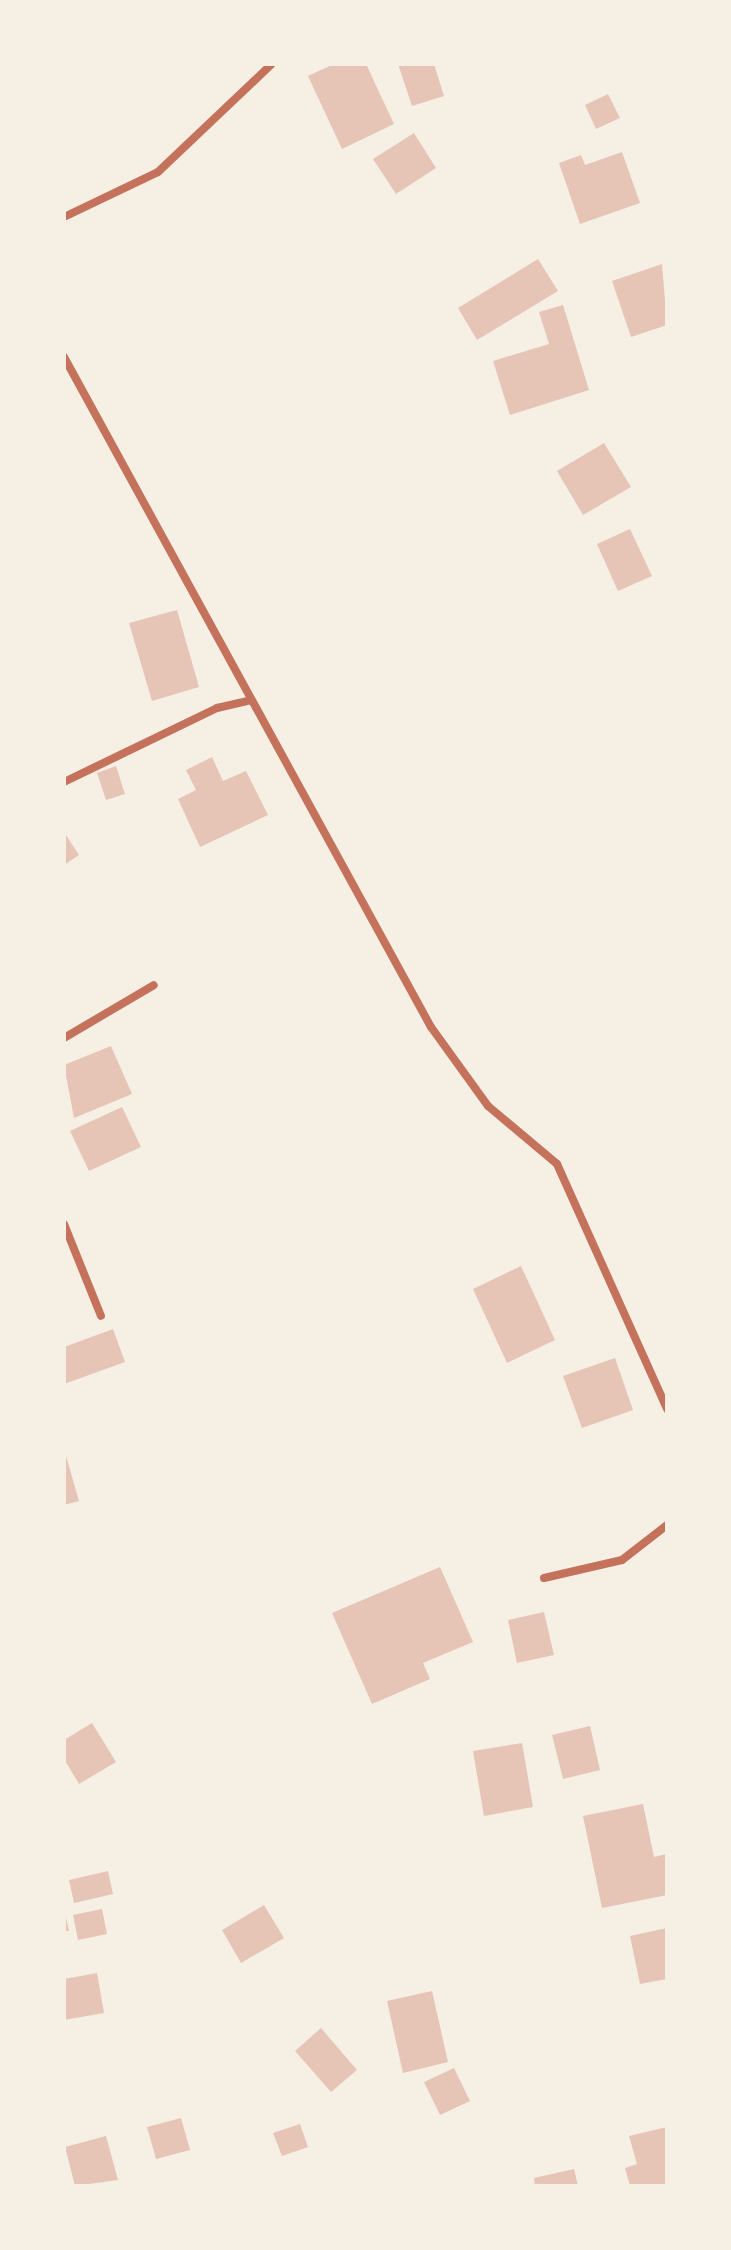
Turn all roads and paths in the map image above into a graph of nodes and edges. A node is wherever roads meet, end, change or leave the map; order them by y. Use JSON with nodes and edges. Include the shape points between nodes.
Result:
{"nodes":[{"id":1,"x":272,"y":64,"type":"edge"},
{"id":2,"x":64,"y":217,"type":"edge"},
{"id":3,"x":64,"y":357,"type":"edge"},
{"id":4,"x":251,"y":700,"type":"junction"},
{"id":5,"x":64,"y":782,"type":"edge"},
{"id":6,"x":154,"y":985,"type":"dead end"},
{"id":7,"x":64,"y":1038,"type":"edge"},
{"id":8,"x":64,"y":1224,"type":"edge"},
{"id":9,"x":101,"y":1316,"type":"dead end"},
{"id":10,"x":667,"y":1409,"type":"edge"},
{"id":11,"x":667,"y":1525,"type":"edge"},
{"id":12,"x":544,"y":1578,"type":"dead end"}],
"edges":[{"from":1,"to":2,"type":"street","via":[[158,172]]},
{"from":3,"to":4,"type":"street"},
{"from":4,"to":5,"type":"street","via":[[217,708]]},
{"from":4,"to":10,"type":"street","via":[[431,1027],[488,1106],[557,1164]]},
{"from":6,"to":7,"type":"street"},
{"from":8,"to":9,"type":"street"},
{"from":11,"to":12,"type":"street","via":[[622,1560]]}]}
